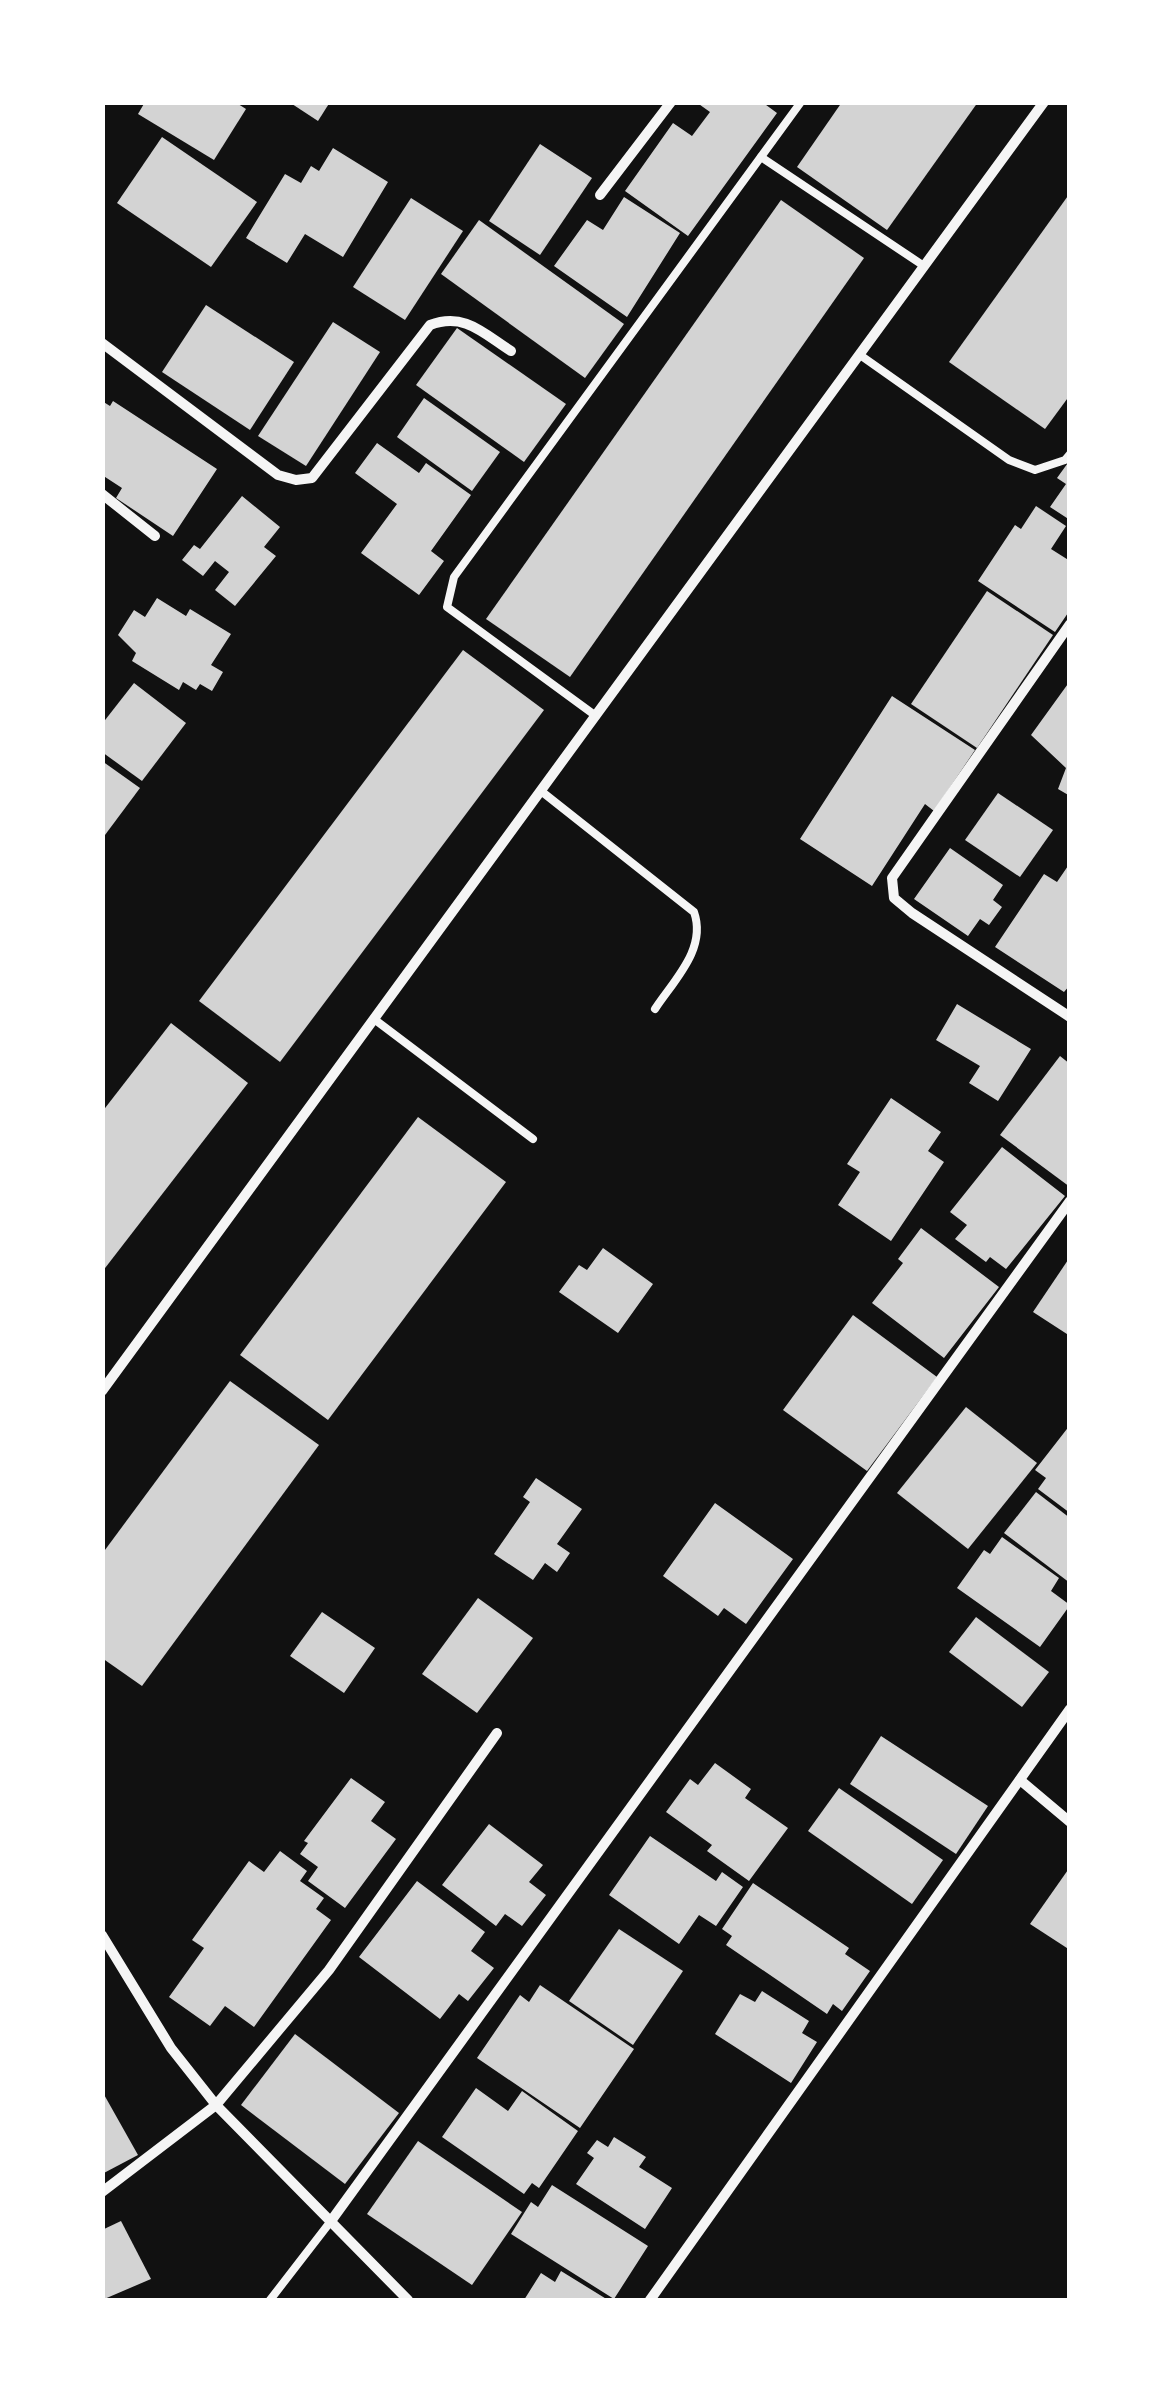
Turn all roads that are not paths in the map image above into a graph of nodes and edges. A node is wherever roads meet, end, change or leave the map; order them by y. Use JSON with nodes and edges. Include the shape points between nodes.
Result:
{"nodes":[{"id":1,"x":671,"y":102,"type":"edge"},
{"id":2,"x":801,"y":102,"type":"edge"},
{"id":3,"x":1044,"y":102,"type":"edge"},
{"id":4,"x":761,"y":158,"type":"junction"},
{"id":5,"x":600,"y":195,"type":"dead end"},
{"id":6,"x":924,"y":266,"type":"junction"},
{"id":7,"x":102,"y":343,"type":"edge"},
{"id":8,"x":511,"y":352,"type":"dead end"},
{"id":9,"x":860,"y":355,"type":"junction"},
{"id":10,"x":1070,"y":454,"type":"edge"},
{"id":11,"x":102,"y":494,"type":"edge"},
{"id":12,"x":154,"y":536,"type":"dead end"},
{"id":13,"x":1070,"y":624,"type":"edge"},
{"id":14,"x":596,"y":716,"type":"junction"},
{"id":15,"x":541,"y":790,"type":"junction"},
{"id":16,"x":1070,"y":1001,"type":"edge"},
{"id":17,"x":655,"y":1009,"type":"dead end"},
{"id":18,"x":1066,"y":1015,"type":"edge"},
{"id":19,"x":374,"y":1020,"type":"junction"},
{"id":20,"x":533,"y":1139,"type":"dead end"},
{"id":21,"x":1070,"y":1201,"type":"edge"},
{"id":22,"x":102,"y":1391,"type":"edge"},
{"id":23,"x":1070,"y":1709,"type":"edge"},
{"id":24,"x":497,"y":1733,"type":"dead end"},
{"id":25,"x":1020,"y":1780,"type":"junction"},
{"id":26,"x":1070,"y":1822,"type":"edge"},
{"id":27,"x":102,"y":1935,"type":"edge"},
{"id":28,"x":216,"y":2105,"type":"junction"},
{"id":29,"x":102,"y":2192,"type":"edge"},
{"id":30,"x":330,"y":2222,"type":"junction"},
{"id":31,"x":270,"y":2300,"type":"edge"},
{"id":32,"x":408,"y":2300,"type":"edge"},
{"id":33,"x":650,"y":2300,"type":"edge"}],
"edges":[{"from":1,"to":5,"type":"street"},
{"from":2,"to":4,"type":"lane"},
{"from":3,"to":6,"type":"street"},
{"from":4,"to":6,"type":"lane"},
{"from":4,"to":14,"type":"lane","via":[[447,594],[446,606]]},
{"from":6,"to":9,"type":"street"},
{"from":7,"to":8,"type":"street","via":[[278,475],[296,480],[312,478],[430,325],[464,320]]},
{"from":9,"to":10,"type":"lane","via":[[1009,460],[1035,470]]},
{"from":9,"to":14,"type":"street"},
{"from":11,"to":12,"type":"street"},
{"from":13,"to":18,"type":"street","via":[[892,878],[894,898],[912,913]]},
{"from":14,"to":15,"type":"street"},
{"from":15,"to":17,"type":"lane","via":[[694,912],[700,930],[695,948]]},
{"from":15,"to":19,"type":"street"},
{"from":16,"to":18,"type":"street"},
{"from":19,"to":20,"type":"lane"},
{"from":19,"to":22,"type":"street"},
{"from":21,"to":30,"type":"street"},
{"from":23,"to":25,"type":"street"},
{"from":24,"to":28,"type":"street","via":[[328,1970]]},
{"from":25,"to":26,"type":"street"},
{"from":25,"to":33,"type":"street"},
{"from":27,"to":28,"type":"street","via":[[171,2048]]},
{"from":28,"to":29,"type":"street"},
{"from":28,"to":30,"type":"street"},
{"from":30,"to":31,"type":"lane"},
{"from":30,"to":32,"type":"street"}]}
